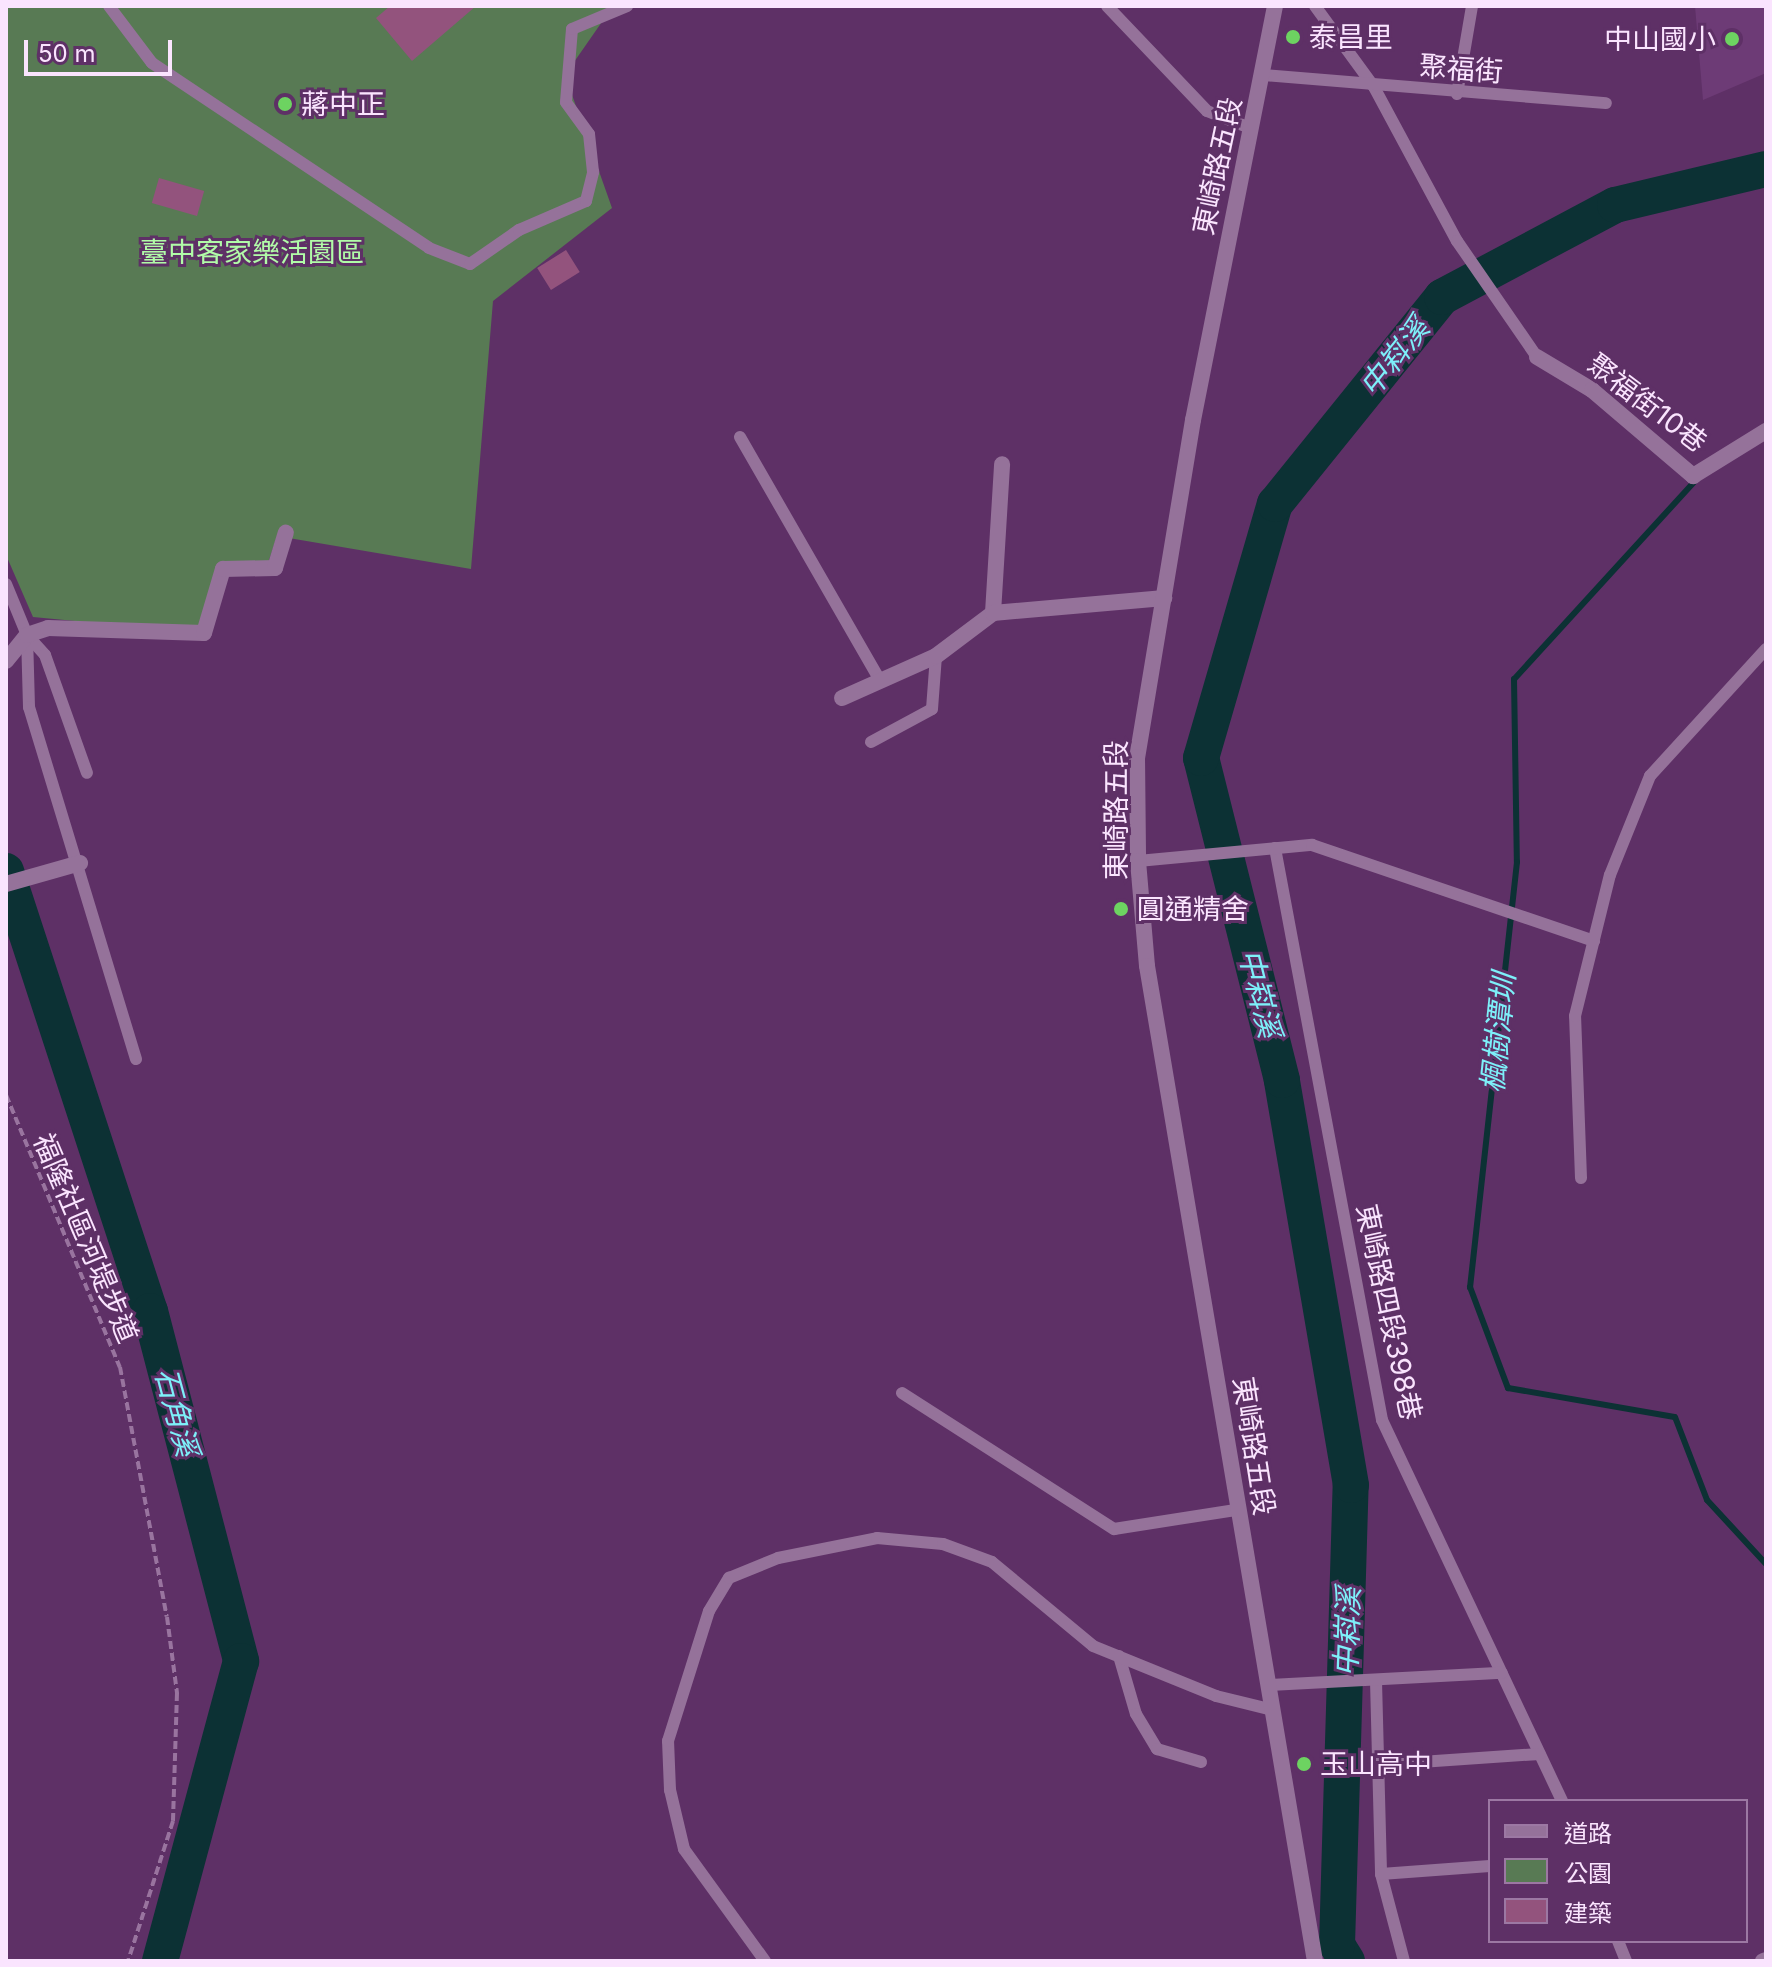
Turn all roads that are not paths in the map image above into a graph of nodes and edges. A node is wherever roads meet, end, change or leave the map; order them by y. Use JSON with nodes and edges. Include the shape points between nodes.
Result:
{"nodes":[{"id":1,"x":109,"y":6,"type":"edge"},
{"id":2,"x":627,"y":6,"type":"edge"},
{"id":3,"x":1107,"y":6,"type":"edge"},
{"id":4,"x":1275,"y":6,"type":"edge"},
{"id":5,"x":1315,"y":6,"type":"edge"},
{"id":6,"x":1472,"y":6,"type":"edge"},
{"id":7,"x":1264,"y":75,"type":"junction"},
{"id":8,"x":1374,"y":87,"type":"junction"},
{"id":9,"x":1457,"y":94,"type":"junction"},
{"id":10,"x":1606,"y":103,"type":"dead end"},
{"id":11,"x":1250,"y":128,"type":"junction"},
{"id":12,"x":1537,"y":357,"type":"joint"},
{"id":13,"x":1766,"y":431,"type":"edge"},
{"id":14,"x":740,"y":437,"type":"dead end"},
{"id":15,"x":1002,"y":464,"type":"dead end"},
{"id":16,"x":286,"y":533,"type":"dead end"},
{"id":17,"x":6,"y":584,"type":"edge"},
{"id":18,"x":1164,"y":598,"type":"junction"},
{"id":19,"x":993,"y":613,"type":"junction"},
{"id":20,"x":27,"y":635,"type":"junction"},
{"id":21,"x":1766,"y":649,"type":"edge"},
{"id":22,"x":936,"y":656,"type":"junction"},
{"id":23,"x":6,"y":661,"type":"edge"},
{"id":24,"x":879,"y":679,"type":"junction"},
{"id":25,"x":842,"y":698,"type":"dead end"},
{"id":26,"x":871,"y":742,"type":"dead end"},
{"id":27,"x":87,"y":773,"type":"dead end"},
{"id":28,"x":1275,"y":848,"type":"junction"},
{"id":29,"x":1138,"y":861,"type":"junction"},
{"id":30,"x":80,"y":863,"type":"junction"},
{"id":31,"x":6,"y":884,"type":"edge"},
{"id":32,"x":1594,"y":941,"type":"junction"},
{"id":33,"x":136,"y":1059,"type":"dead end"},
{"id":34,"x":1581,"y":1178,"type":"dead end"},
{"id":35,"x":902,"y":1393,"type":"dead end"},
{"id":36,"x":1236,"y":1510,"type":"junction"},
{"id":37,"x":1119,"y":1656,"type":"junction"},
{"id":38,"x":1502,"y":1673,"type":"junction"},
{"id":39,"x":1376,"y":1681,"type":"junction"},
{"id":40,"x":1270,"y":1685,"type":"junction"},
{"id":41,"x":1273,"y":1710,"type":"junction"},
{"id":42,"x":1540,"y":1754,"type":"junction"},
{"id":43,"x":1201,"y":1762,"type":"dead end"},
{"id":44,"x":1377,"y":1765,"type":"junction"},
{"id":45,"x":1561,"y":1799,"type":"edge"},
{"id":46,"x":1488,"y":1866,"type":"edge"},
{"id":47,"x":1381,"y":1874,"type":"junction"},
{"id":48,"x":765,"y":1961,"type":"edge"},
{"id":49,"x":1315,"y":1961,"type":"edge"},
{"id":50,"x":1404,"y":1961,"type":"edge"}],
"edges":[{"from":1,"to":2,"type":"lane","via":[[152,63],[429,248],[470,264],[519,230],[586,201],[593,172],[589,134],[566,102],[572,29]]},
{"from":3,"to":11,"type":"lane","via":[[1207,111]]},
{"from":4,"to":7,"type":"street","name":"東崎路五段"},
{"from":5,"to":8,"type":"lane"},
{"from":6,"to":9,"type":"lane"},
{"from":7,"to":8,"type":"lane","name":"聚福街"},
{"from":7,"to":11,"type":"street","name":"東崎路五段"},
{"from":8,"to":9,"type":"lane","name":"聚福街"},
{"from":8,"to":12,"type":"lane","via":[[1457,241]]},
{"from":9,"to":10,"type":"lane","name":"聚福街"},
{"from":11,"to":18,"type":"street","name":"東崎路五段"},
{"from":12,"to":13,"type":"street","name":"聚福街10巷","via":[[1592,390],[1693,476]]},
{"from":14,"to":24,"type":"lane"},
{"from":15,"to":19,"type":"street"},
{"from":16,"to":20,"type":"street","via":[[275,568],[223,569],[204,633],[48,628]]},
{"from":17,"to":20,"type":"lane"},
{"from":18,"to":19,"type":"street"},
{"from":18,"to":29,"type":"street","name":"東崎路五段","via":[[1137,757]]},
{"from":19,"to":22,"type":"street"},
{"from":20,"to":23,"type":"street"},
{"from":20,"to":27,"type":"lane","via":[[45,655]]},
{"from":20,"to":30,"type":"lane","via":[[29,707]]},
{"from":21,"to":32,"type":"lane","via":[[1650,776],[1610,875]]},
{"from":22,"to":24,"type":"street"},
{"from":22,"to":26,"type":"lane","via":[[932,709]]},
{"from":24,"to":25,"type":"street"},
{"from":28,"to":29,"type":"lane"},
{"from":28,"to":32,"type":"lane","via":[[1312,845]]},
{"from":28,"to":38,"type":"lane","name":"東崎路四段398巷","via":[[1382,1420]]},
{"from":29,"to":36,"type":"street","name":"東崎路五段","via":[[1147,966]]},
{"from":30,"to":31,"type":"street"},
{"from":30,"to":33,"type":"lane"},
{"from":32,"to":34,"type":"lane","via":[[1575,1016]]},
{"from":35,"to":36,"type":"lane","via":[[1114,1529]]},
{"from":36,"to":40,"type":"street","name":"東崎路五段"},
{"from":37,"to":41,"type":"lane","via":[[1216,1696]]},
{"from":37,"to":43,"type":"lane","via":[[1136,1714],[1157,1749]]},
{"from":37,"to":48,"type":"lane","via":[[1093,1646],[992,1562],[943,1544],[877,1538],[778,1558],[729,1578],[709,1611],[668,1741],[670,1790],[684,1849]]},
{"from":38,"to":39,"type":"lane"},
{"from":38,"to":42,"type":"lane","name":"東崎路四段398巷"},
{"from":39,"to":40,"type":"lane"},
{"from":39,"to":44,"type":"lane"},
{"from":40,"to":41,"type":"street","name":"東崎路五段"},
{"from":41,"to":49,"type":"street","name":"東崎路五段"},
{"from":42,"to":44,"type":"lane"},
{"from":42,"to":45,"type":"lane","name":"東崎路四段398巷"},
{"from":44,"to":47,"type":"lane"},
{"from":46,"to":47,"type":"lane"},
{"from":47,"to":50,"type":"lane"}]}
